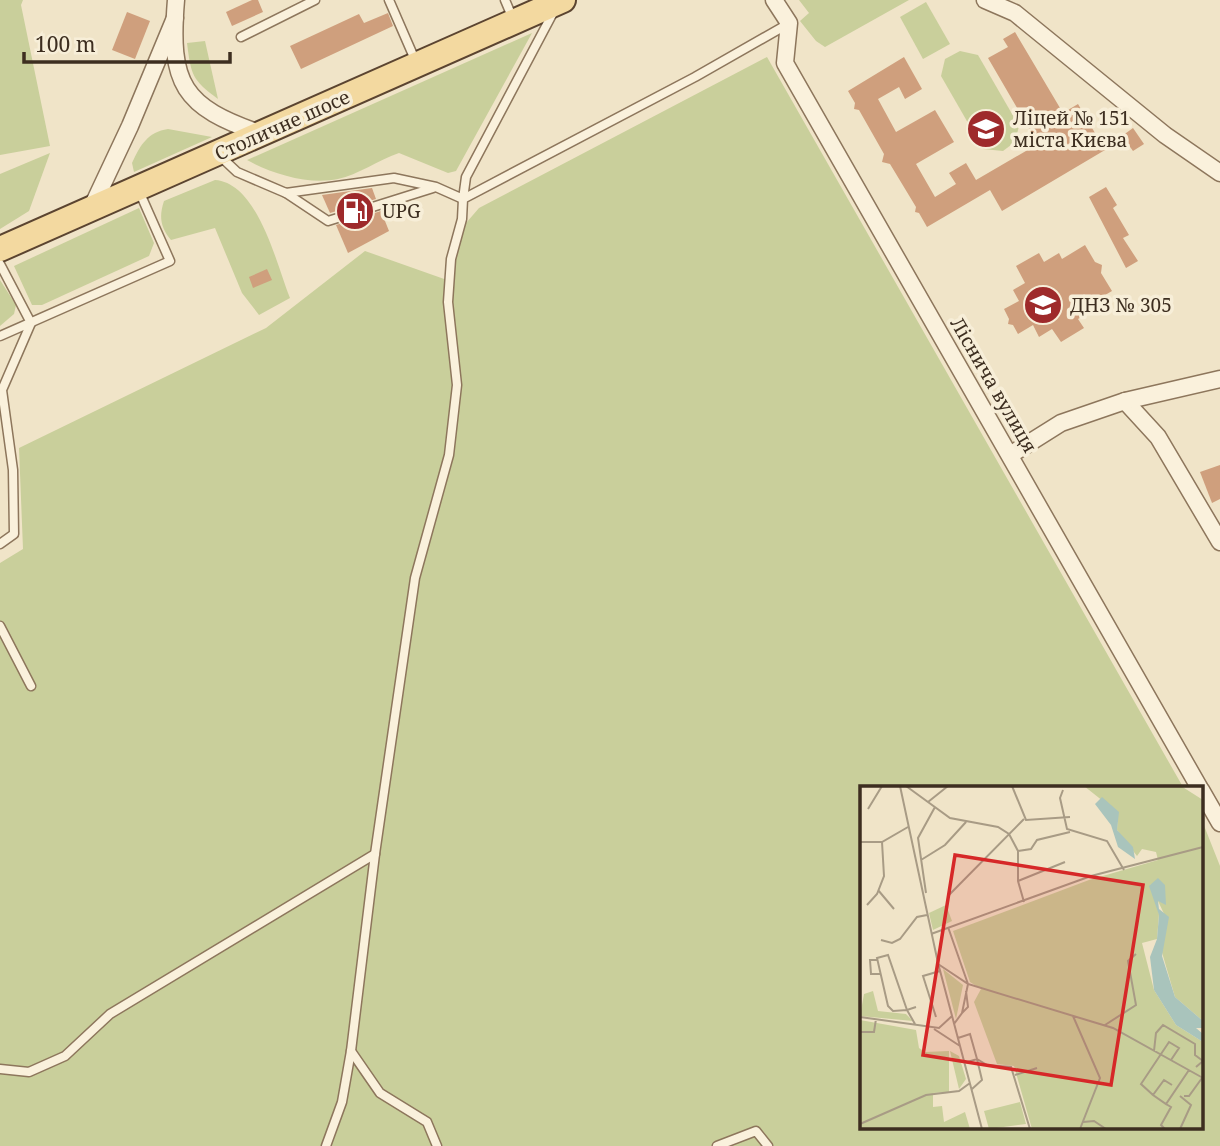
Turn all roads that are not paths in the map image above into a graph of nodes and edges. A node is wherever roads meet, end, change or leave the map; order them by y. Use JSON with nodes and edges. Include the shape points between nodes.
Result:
{"nodes":[{"id":1,"x":176,"y":0,"type":"edge"},
{"id":2,"x":315,"y":0,"type":"edge"},
{"id":3,"x":389,"y":0,"type":"edge"},
{"id":4,"x":774,"y":0,"type":"edge"},
{"id":5,"x":985,"y":0,"type":"edge"},
{"id":6,"x":561,"y":1,"type":"edge"},
{"id":7,"x":510,"y":11,"type":"edge"},
{"id":8,"x":174,"y":18,"type":"junction"},
{"id":9,"x":789,"y":23,"type":"junction"},
{"id":10,"x":241,"y":37,"type":"dead end"},
{"id":11,"x":418,"y":64,"type":"junction"},
{"id":12,"x":262,"y":134,"type":"junction"},
{"id":13,"x":217,"y":153,"type":"junction"},
{"id":14,"x":1220,"y":173,"type":"edge"},
{"id":15,"x":436,"y":187,"type":"junction"},
{"id":16,"x":138,"y":189,"type":"junction"},
{"id":17,"x":286,"y":193,"type":"junction"},
{"id":18,"x":464,"y":199,"type":"junction"},
{"id":19,"x":91,"y":209,"type":"junction"},
{"id":20,"x":0,"y":249,"type":"edge"},
{"id":21,"x":0,"y":264,"type":"edge"},
{"id":22,"x":31,"y":323,"type":"junction"},
{"id":23,"x":0,"y":336,"type":"edge"},
{"id":24,"x":1220,"y":379,"type":"edge"},
{"id":25,"x":1125,"y":401,"type":"junction"},
{"id":26,"x":1010,"y":455,"type":"junction"},
{"id":27,"x":1220,"y":542,"type":"edge"},
{"id":28,"x":0,"y":544,"type":"edge"},
{"id":29,"x":0,"y":626,"type":"edge"},
{"id":30,"x":31,"y":686,"type":"dead end"},
{"id":31,"x":1198,"y":786,"type":"edge"},
{"id":32,"x":1202,"y":792,"type":"edge"},
{"id":33,"x":1220,"y":823,"type":"edge"},
{"id":34,"x":374,"y":854,"type":"junction"},
{"id":35,"x":351,"y":1051,"type":"junction"},
{"id":36,"x":0,"y":1069,"type":"edge"},
{"id":37,"x":326,"y":1146,"type":"edge"},
{"id":38,"x":437,"y":1146,"type":"edge"},
{"id":39,"x":717,"y":1146,"type":"edge"},
{"id":40,"x":768,"y":1146,"type":"edge"}],
"edges":[{"from":1,"to":8,"type":"street"},
{"from":2,"to":10,"type":"lane"},
{"from":3,"to":11,"type":"lane"},
{"from":4,"to":9,"type":"street"},
{"from":5,"to":14,"type":"street","via":[[1015,13],[1165,135]]},
{"from":6,"to":7,"type":"main road","name":"Столичне шосе"},
{"from":6,"to":18,"type":"lane","via":[[466,177]]},
{"from":7,"to":11,"type":"main road","name":"Столичне шосе"},
{"from":8,"to":12,"type":"street","via":[[178,68],[187,93],[204,109]]},
{"from":8,"to":19,"type":"street"},
{"from":9,"to":18,"type":"lane"},
{"from":9,"to":26,"type":"street","name":"Ліснича вулиця","via":[[785,62]]},
{"from":11,"to":12,"type":"main road","name":"Столичне шосе"},
{"from":12,"to":13,"type":"main road","name":"Столичне шосе"},
{"from":13,"to":16,"type":"main road","name":"Столичне шосе"},
{"from":13,"to":17,"type":"lane","via":[[237,172]]},
{"from":15,"to":17,"type":"lane","via":[[394,178]]},
{"from":15,"to":17,"type":"lane","via":[[328,221]]},
{"from":15,"to":18,"type":"lane"},
{"from":16,"to":19,"type":"main road","name":"Столичне шосе"},
{"from":16,"to":22,"type":"lane","via":[[170,261]]},
{"from":18,"to":34,"type":"lane","via":[[451,259],[448,302],[457,385],[449,455],[415,578]]},
{"from":19,"to":20,"type":"main road","name":"Столичне шосе"},
{"from":21,"to":22,"type":"lane"},
{"from":22,"to":23,"type":"lane"},
{"from":22,"to":28,"type":"lane","via":[[2,390],[13,470],[15,534]]},
{"from":24,"to":25,"type":"street"},
{"from":25,"to":26,"type":"street","via":[[1061,423]]},
{"from":25,"to":27,"type":"street","via":[[1158,437]]},
{"from":26,"to":31,"type":"street","name":"Ліснича вулиця"},
{"from":29,"to":30,"type":"lane"},
{"from":32,"to":33,"type":"street","name":"Ліснича вулиця"},
{"from":34,"to":35,"type":"lane"},
{"from":34,"to":36,"type":"lane","via":[[110,1014],[65,1056],[29,1072]]},
{"from":35,"to":37,"type":"lane","via":[[342,1102]]},
{"from":35,"to":38,"type":"lane","via":[[380,1093],[428,1122]]},
{"from":39,"to":40,"type":"lane","via":[[756,1131]]}]}
